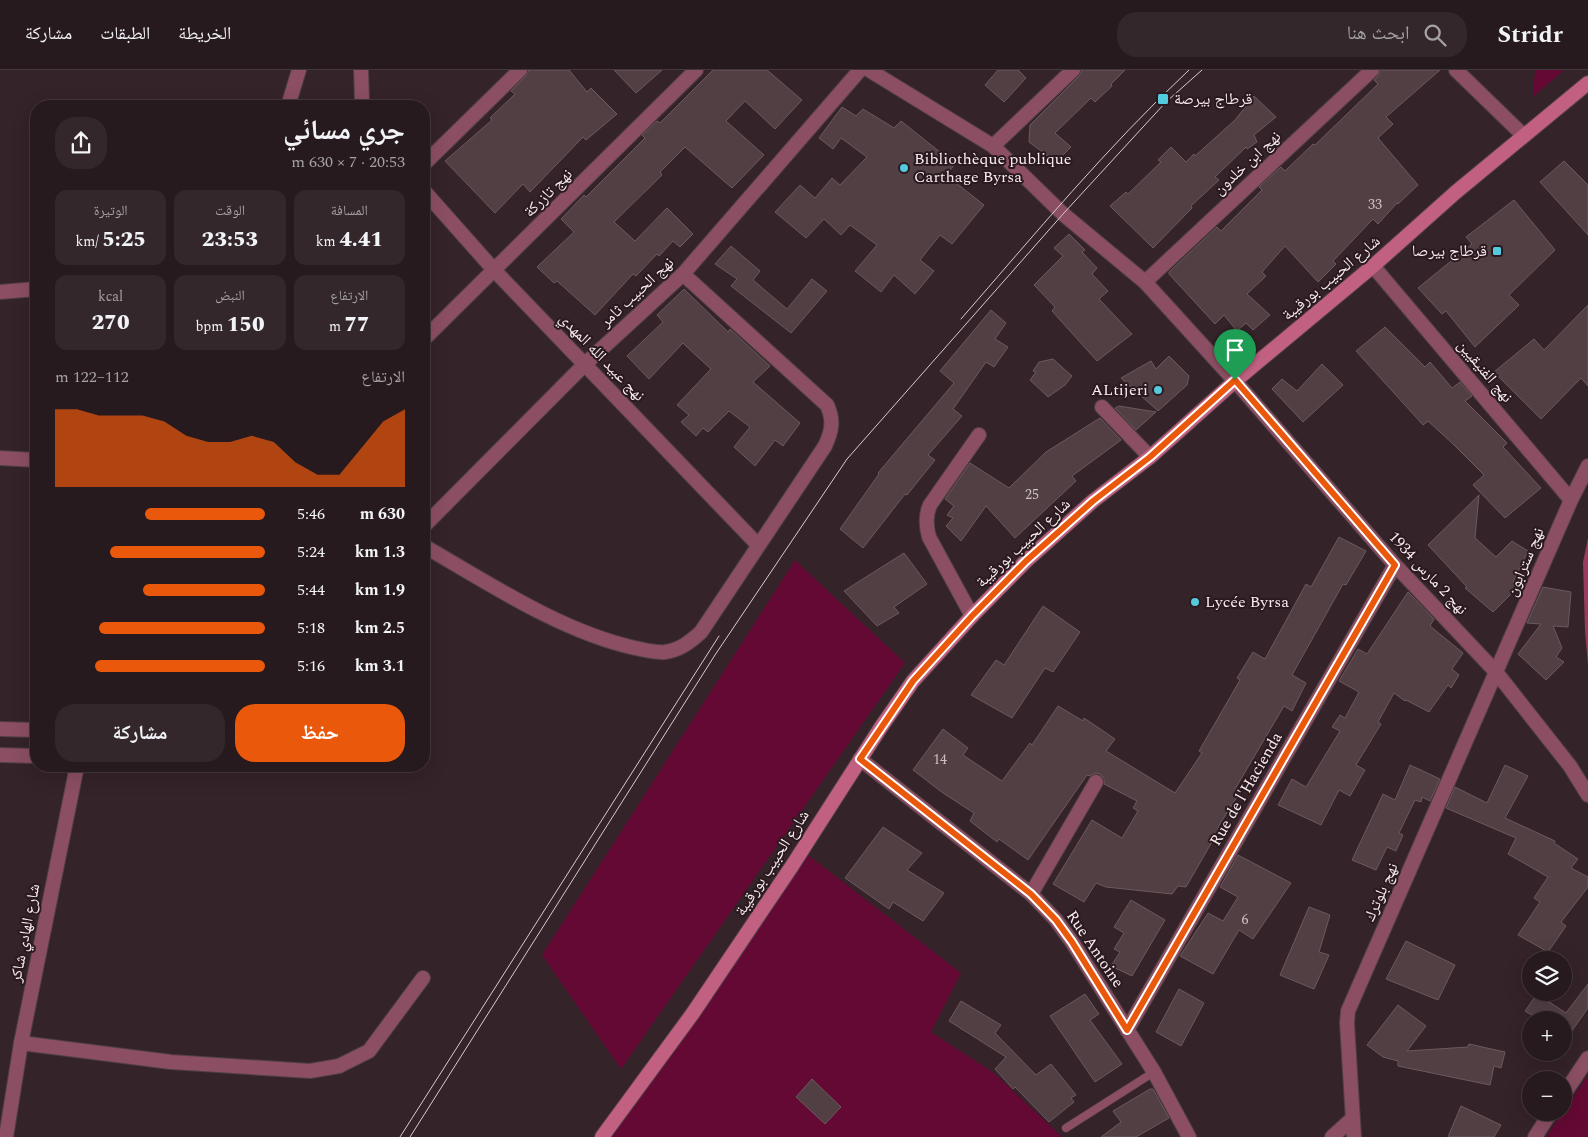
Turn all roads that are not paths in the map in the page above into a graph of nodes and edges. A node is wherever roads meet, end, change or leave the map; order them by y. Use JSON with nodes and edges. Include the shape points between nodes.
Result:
{"nodes":[{"id":1,"x":299,"y":70,"type":"edge"},
{"id":2,"x":361,"y":70,"type":"edge"},
{"id":3,"x":520,"y":70,"type":"edge"},
{"id":4,"x":696,"y":70,"type":"edge"},
{"id":5,"x":860,"y":70,"type":"edge"},
{"id":6,"x":869,"y":70,"type":"edge"},
{"id":7,"x":1073,"y":70,"type":"edge"},
{"id":8,"x":1372,"y":70,"type":"edge"},
{"id":9,"x":1456,"y":70,"type":"edge"},
{"id":10,"x":1588,"y":83,"type":"edge"},
{"id":11,"x":290,"y":100,"type":"edge"},
{"id":12,"x":362,"y":100,"type":"edge"},
{"id":13,"x":1524,"y":136,"type":"junction"},
{"id":14,"x":993,"y":146,"type":"junction"},
{"id":15,"x":430,"y":158,"type":"edge"},
{"id":16,"x":430,"y":198,"type":"edge"},
{"id":17,"x":1373,"y":266,"type":"junction"},
{"id":18,"x":495,"y":270,"type":"junction"},
{"id":19,"x":683,"y":274,"type":"junction"},
{"id":20,"x":1145,"y":282,"type":"junction"},
{"id":21,"x":30,"y":290,"type":"edge"},
{"id":22,"x":0,"y":292,"type":"edge"},
{"id":23,"x":430,"y":333,"type":"edge"},
{"id":24,"x":585,"y":364,"type":"junction"},
{"id":25,"x":1235,"y":380,"type":"junction"},
{"id":26,"x":1102,"y":407,"type":"dead end"},
{"id":27,"x":979,"y":435,"type":"dead end"},
{"id":28,"x":1150,"y":457,"type":"junction"},
{"id":29,"x":0,"y":458,"type":"edge"},
{"id":30,"x":30,"y":460,"type":"edge"},
{"id":31,"x":1588,"y":466,"type":"edge"},
{"id":32,"x":1571,"y":500,"type":"junction"},
{"id":33,"x":430,"y":520,"type":"edge"},
{"id":34,"x":758,"y":545,"type":"junction"},
{"id":35,"x":430,"y":549,"type":"edge"},
{"id":36,"x":1395,"y":565,"type":"junction"},
{"id":37,"x":972,"y":616,"type":"junction"},
{"id":38,"x":1496,"y":672,"type":"junction"},
{"id":39,"x":0,"y":729,"type":"edge"},
{"id":40,"x":30,"y":730,"type":"edge"},
{"id":41,"x":0,"y":755,"type":"edge"},
{"id":42,"x":30,"y":756,"type":"edge"},
{"id":43,"x":860,"y":759,"type":"junction"},
{"id":44,"x":76,"y":772,"type":"edge"},
{"id":45,"x":1096,"y":782,"type":"dead end"},
{"id":46,"x":1588,"y":795,"type":"edge"},
{"id":47,"x":1031,"y":894,"type":"junction"},
{"id":48,"x":422,"y":978,"type":"dead end"},
{"id":49,"x":1127,"y":1030,"type":"junction"},
{"id":50,"x":21,"y":1043,"type":"junction"},
{"id":51,"x":1588,"y":1058,"type":"edge"},
{"id":52,"x":1154,"y":1072,"type":"junction"},
{"id":53,"x":1572,"y":1082,"type":"edge"},
{"id":54,"x":1352,"y":1119,"type":"junction"},
{"id":55,"x":1545,"y":1121,"type":"edge"},
{"id":56,"x":1066,"y":1128,"type":"dead end"},
{"id":57,"x":6,"y":1137,"type":"edge"},
{"id":58,"x":602,"y":1137,"type":"edge"},
{"id":59,"x":1190,"y":1137,"type":"edge"},
{"id":60,"x":1332,"y":1137,"type":"edge"},
{"id":61,"x":1354,"y":1137,"type":"edge"},
{"id":62,"x":1535,"y":1137,"type":"edge"}],
"edges":[{"from":1,"to":11,"type":"street"},
{"from":2,"to":12,"type":"street"},
{"from":3,"to":15,"type":"street"},
{"from":4,"to":18,"type":"street","name":"نهج تازركة"},
{"from":5,"to":19,"type":"street","name":"نهج الحبيب ثامر"},
{"from":6,"to":14,"type":"street","name":"نهج 2 مارس 1934"},
{"from":7,"to":14,"type":"street"},
{"from":8,"to":20,"type":"street","name":"نهج ابن خلدون"},
{"from":9,"to":13,"type":"street"},
{"from":10,"to":13,"type":"main road","name":"شارع الحبيب بورقيبة"},
{"from":13,"to":17,"type":"main road","name":"شارع الحبيب بورقيبة"},
{"from":14,"to":20,"type":"street","name":"نهج 2 مارس 1934","via":[[1057,208]]},
{"from":16,"to":18,"type":"street","name":"نهج عبيد الله المهدي"},
{"from":17,"to":25,"type":"main road","name":"شارع الحبيب بورقيبة"},
{"from":17,"to":32,"type":"street","name":"نهج الفنيقيين"},
{"from":18,"to":23,"type":"street","name":"نهج تازركة"},
{"from":18,"to":24,"type":"street","name":"نهج عبيد الله المهدي"},
{"from":19,"to":24,"type":"street","name":"نهج الحبيب ثامر"},
{"from":19,"to":34,"type":"street","via":[[827,405],[832,414],[832,428],[825,446]]},
{"from":20,"to":25,"type":"street","name":"نهج 2 مارس 1934"},
{"from":21,"to":22,"type":"street"},
{"from":24,"to":33,"type":"street","name":"نهج الحبيب ثامر"},
{"from":24,"to":34,"type":"street","name":"نهج عبيد الله المهدي"},
{"from":25,"to":28,"type":"main road","name":"شارع الحبيب بورقيبة"},
{"from":25,"to":36,"type":"street","name":"نهج 2 مارس 1934"},
{"from":26,"to":28,"type":"street"},
{"from":27,"to":37,"type":"street","via":[[930,505],[926,519],[929,537]]},
{"from":28,"to":37,"type":"main road","name":"شارع الحبيب بورقيبة","via":[[1093,501]]},
{"from":29,"to":30,"type":"street"},
{"from":31,"to":32,"type":"street","name":"نهج سترابون"},
{"from":32,"to":38,"type":"street","name":"نهج سترابون"},
{"from":34,"to":35,"type":"street","via":[[700,632],[686,645],[664,652],[614,643],[554,618]]},
{"from":36,"to":38,"type":"street","name":"نهج 2 مارس 1934"},
{"from":36,"to":49,"type":"street","name":"Rue de l'Hacienda"},
{"from":37,"to":43,"type":"main road","name":"شارع الحبيب بورقيبة","via":[[913,681]]},
{"from":38,"to":46,"type":"street","name":"نهج 2 مارس 1934","via":[[1570,766]]},
{"from":38,"to":54,"type":"street","name":"نهج بلوترك","via":[[1348,1011]]},
{"from":39,"to":40,"type":"street"},
{"from":41,"to":42,"type":"street"},
{"from":43,"to":47,"type":"street","name":"Rue Antoine"},
{"from":43,"to":58,"type":"main road","name":"شارع الحبيب بورقيبة","via":[[693,1013]]},
{"from":44,"to":50,"type":"street","name":"شارع الهادي شاكر"},
{"from":45,"to":47,"type":"street"},
{"from":47,"to":49,"type":"street","name":"Rue Antoine","via":[[1072,942]]},
{"from":48,"to":50,"type":"street","via":[[369,1051],[339,1066],[320,1070],[171,1062]]},
{"from":49,"to":52,"type":"street","name":"Rue Antoine"},
{"from":50,"to":57,"type":"street","name":"شارع الهادي شاكر"},
{"from":51,"to":53,"type":"street"},
{"from":52,"to":56,"type":"lane"},
{"from":52,"to":59,"type":"street","name":"Rue Antoine"},
{"from":54,"to":60,"type":"street"},
{"from":54,"to":61,"type":"street","name":"نهج بلوترك"},
{"from":55,"to":62,"type":"street"}]}
